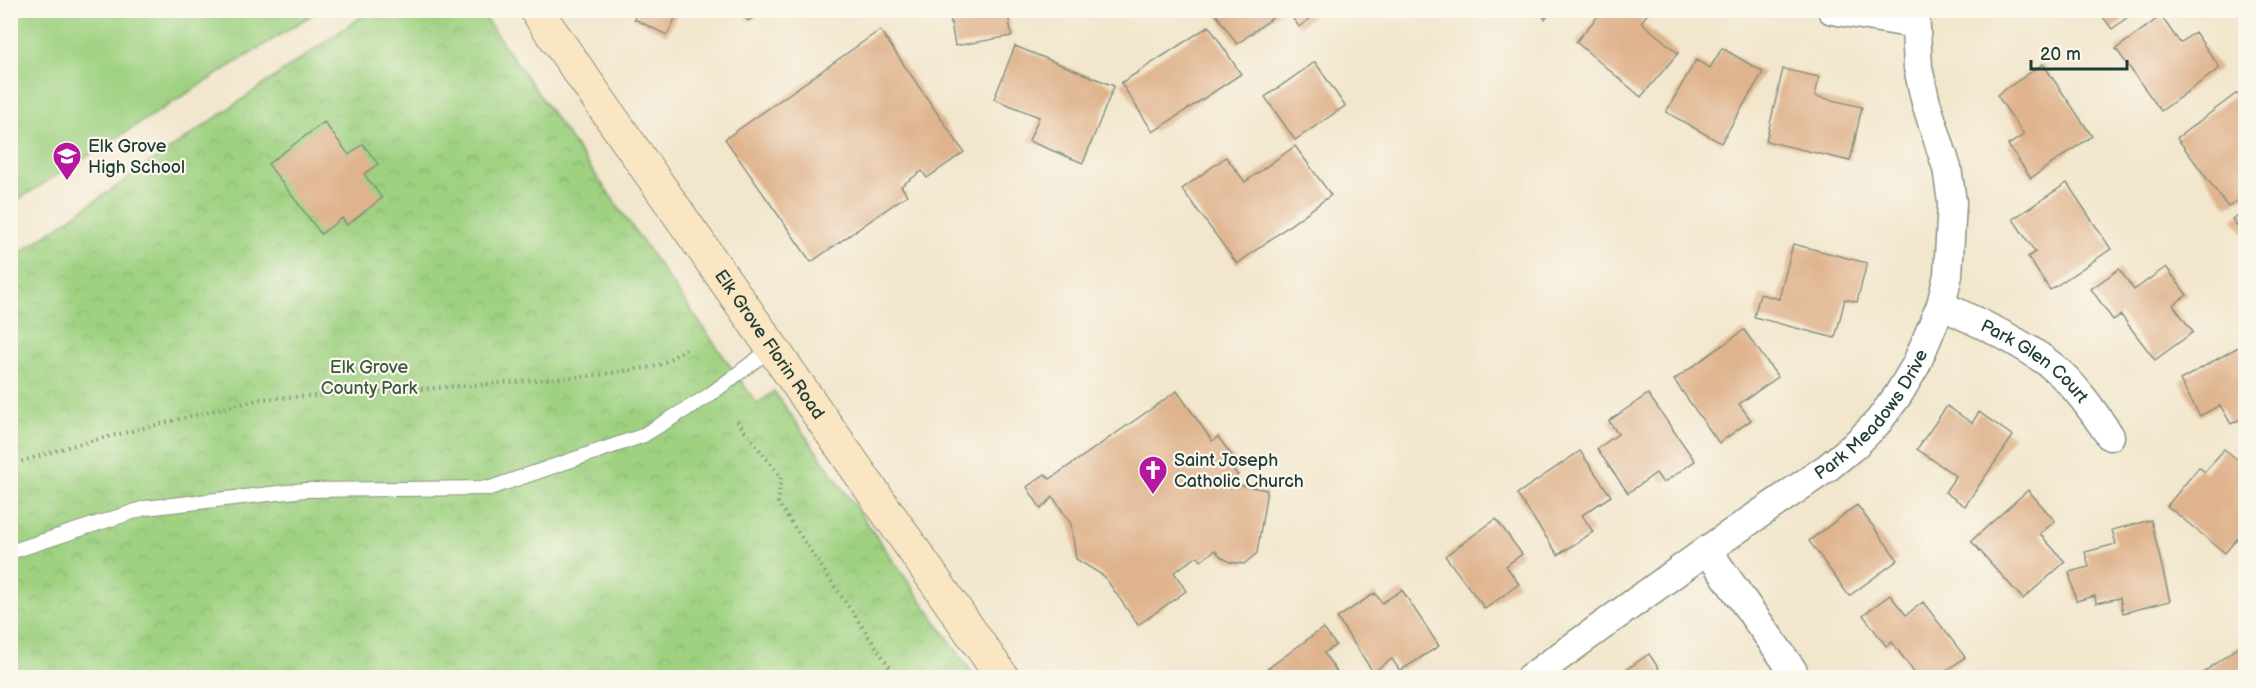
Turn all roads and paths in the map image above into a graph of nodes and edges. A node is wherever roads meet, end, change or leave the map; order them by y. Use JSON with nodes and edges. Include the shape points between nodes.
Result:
{"nodes":[{"id":1,"x":536,"y":10,"type":"edge"},
{"id":2,"x":1832,"y":10,"type":"edge"},
{"id":3,"x":1915,"y":17,"type":"edge"},
{"id":4,"x":1941,"y":306,"type":"junction"},
{"id":5,"x":772,"y":348,"type":"junction"},
{"id":6,"x":686,"y":349,"type":"dead end"},
{"id":7,"x":736,"y":421,"type":"dead end"},
{"id":8,"x":2110,"y":436,"type":"dead end"},
{"id":9,"x":10,"y":465,"type":"edge"},
{"id":10,"x":1707,"y":550,"type":"junction"},
{"id":11,"x":10,"y":552,"type":"edge"},
{"id":12,"x":1793,"y":671,"type":"dead end"},
{"id":13,"x":897,"y":678,"type":"edge"},
{"id":14,"x":1003,"y":678,"type":"edge"},
{"id":15,"x":1530,"y":678,"type":"edge"}],
"edges":[{"from":1,"to":5,"type":"main road","name":"Elk Grove Florin Road"},
{"from":2,"to":3,"type":"street"},
{"from":3,"to":4,"type":"street","name":"Park Meadows Drive","via":[[1918,68],[1947,168],[1952,202],[1948,275]]},
{"from":4,"to":8,"type":"street","name":"Park Glen Court","via":[[2030,350],[2082,397]]},
{"from":4,"to":10,"type":"street","name":"Park Meadows Drive","via":[[1916,365],[1878,422],[1827,468]]},
{"from":5,"to":11,"type":"lane","via":[[708,396],[642,436],[490,488],[305,490],[145,508]]},
{"from":5,"to":14,"type":"main road","name":"Elk Grove Florin Road"},
{"from":6,"to":9,"type":"path","via":[[658,366],[591,376],[261,399]]},
{"from":7,"to":13,"type":"path","via":[[781,477],[778,503]]},
{"from":10,"to":12,"type":"street"},
{"from":10,"to":15,"type":"street","name":"Park Meadows Drive"}]}
